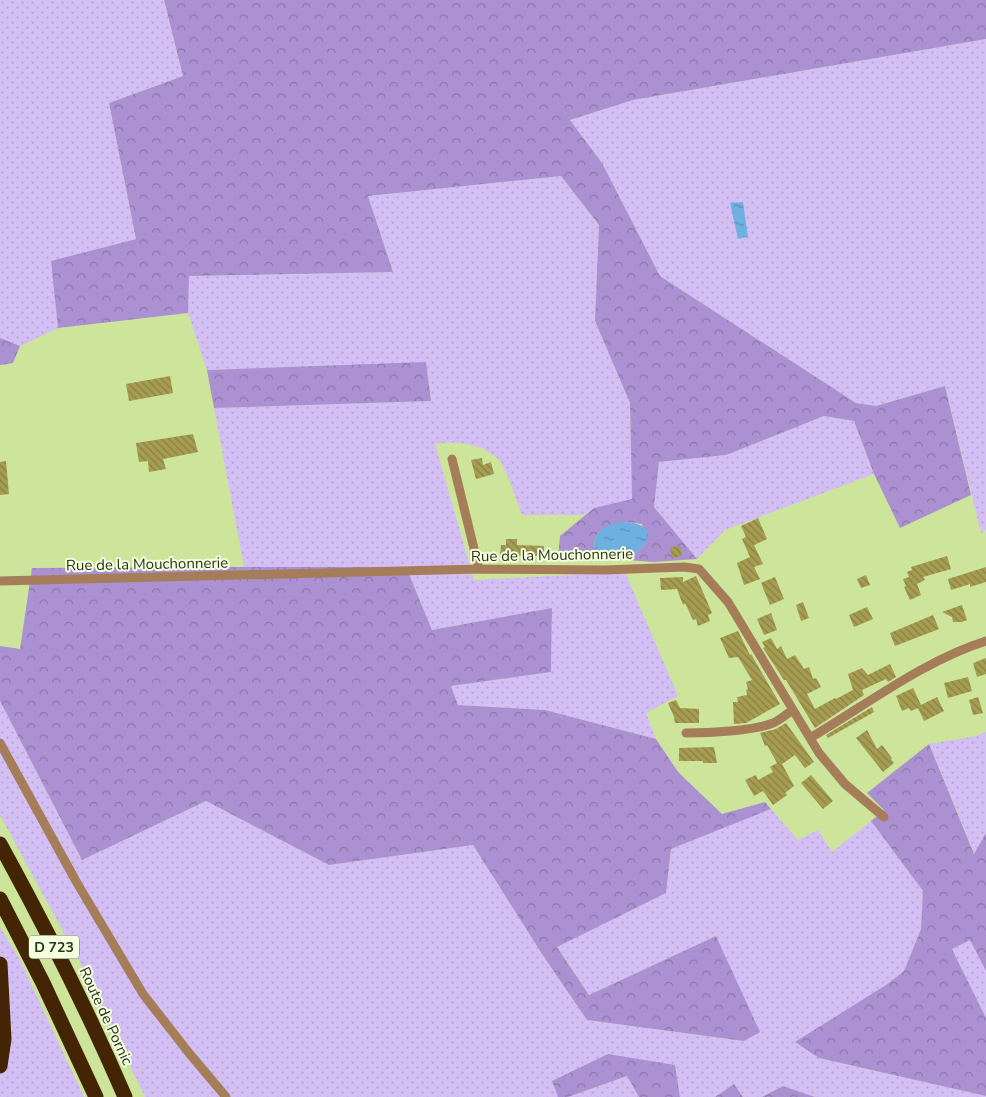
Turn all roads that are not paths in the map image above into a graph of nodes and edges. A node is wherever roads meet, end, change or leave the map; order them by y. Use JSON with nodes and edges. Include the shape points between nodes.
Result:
{"nodes":[{"id":1,"x":452,"y":459,"type":"dead end"},
{"id":2,"x":480,"y":569,"type":"junction"},
{"id":3,"x":0,"y":581,"type":"edge"},
{"id":4,"x":986,"y":640,"type":"edge"},
{"id":5,"x":793,"y":710,"type":"junction"},
{"id":6,"x":686,"y":733,"type":"dead end"},
{"id":7,"x":810,"y":738,"type":"junction"},
{"id":8,"x":0,"y":743,"type":"edge"},
{"id":9,"x":884,"y":818,"type":"dead end"},
{"id":10,"x":0,"y":844,"type":"edge"},
{"id":11,"x":0,"y":900,"type":"edge"},
{"id":12,"x":0,"y":964,"type":"edge"},
{"id":13,"x":104,"y":1051,"type":"junction"},
{"id":14,"x":0,"y":1066,"type":"edge"},
{"id":15,"x":96,"y":1097,"type":"edge"},
{"id":16,"x":125,"y":1097,"type":"edge"},
{"id":17,"x":135,"y":1097,"type":"edge"},
{"id":18,"x":226,"y":1097,"type":"edge"}],
"edges":[{"from":1,"to":2,"type":"street"},
{"from":2,"to":3,"type":"street","name":"Rue de la Mouchonnerie"},
{"from":2,"to":5,"type":"street","name":"Rue de la Mouchonnerie","via":[[699,569],[728,602]]},
{"from":4,"to":7,"type":"street","via":[[937,660]]},
{"from":5,"to":6,"type":"street","via":[[772,723],[755,727]]},
{"from":5,"to":7,"type":"street","name":"Rue de la Mouchonnerie"},
{"from":7,"to":9,"type":"street","name":"Rue de la Mouchonnerie","via":[[845,784]]},
{"from":8,"to":18,"type":"street","via":[[143,994]]},
{"from":10,"to":13,"type":"highway","name":"Route de Pornic","number":"D 723","via":[[37,912]]},
{"from":11,"to":15,"type":"highway","number":"D 723"},
{"from":12,"to":14,"type":"highway","via":[[4,1039]]},
{"from":13,"to":16,"type":"highway","name":"Route de Pornic","number":"D 723"},
{"from":13,"to":17,"type":"highway","via":[[122,1069]]}]}
